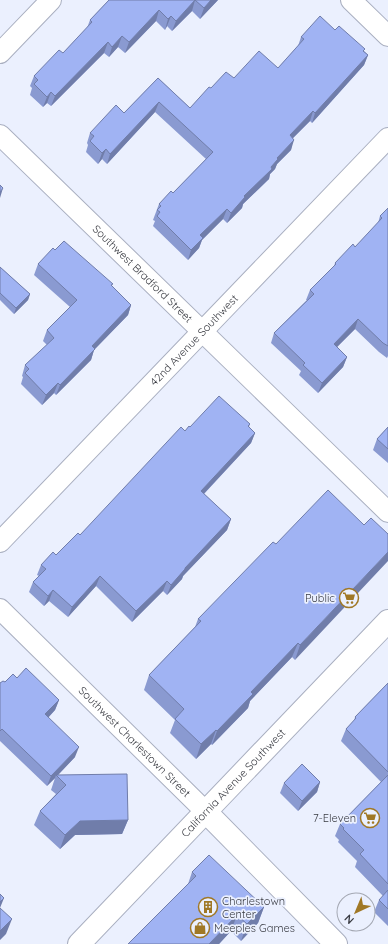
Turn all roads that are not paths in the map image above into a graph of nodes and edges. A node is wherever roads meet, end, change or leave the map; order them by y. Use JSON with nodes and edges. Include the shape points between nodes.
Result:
{"nodes":[{"id":1,"x":51,"y":0,"type":"edge"},
{"id":2,"x":351,"y":0,"type":"edge"},
{"id":3,"x":388,"y":36,"type":"edge"},
{"id":4,"x":0,"y":53,"type":"edge"},
{"id":5,"x":0,"y":135,"type":"edge"},
{"id":6,"x":388,"y":138,"type":"edge"},
{"id":7,"x":202,"y":332,"type":"junction"},
{"id":8,"x":388,"y":512,"type":"edge"},
{"id":9,"x":0,"y":542,"type":"edge"},
{"id":10,"x":2,"y":615,"type":"edge"},
{"id":11,"x":388,"y":621,"type":"edge"},
{"id":12,"x":206,"y":812,"type":"junction"},
{"id":13,"x":79,"y":944,"type":"edge"},
{"id":14,"x":336,"y":944,"type":"edge"}],
"edges":[{"from":1,"to":4,"type":"street"},
{"from":2,"to":3,"type":"street"},
{"from":5,"to":7,"type":"street","name":"Southwest Bradford Street"},
{"from":6,"to":7,"type":"street","name":"42nd Avenue Southwest"},
{"from":7,"to":8,"type":"street","name":"Southwest Bradford Street"},
{"from":7,"to":9,"type":"street","name":"42nd Avenue Southwest"},
{"from":10,"to":12,"type":"street","name":"Southwest Charlestown Street"},
{"from":11,"to":12,"type":"main road","name":"California Avenue Southwest"},
{"from":12,"to":13,"type":"main road","name":"California Avenue Southwest"},
{"from":12,"to":14,"type":"main road","name":"Southwest Charlestown Street"}]}
